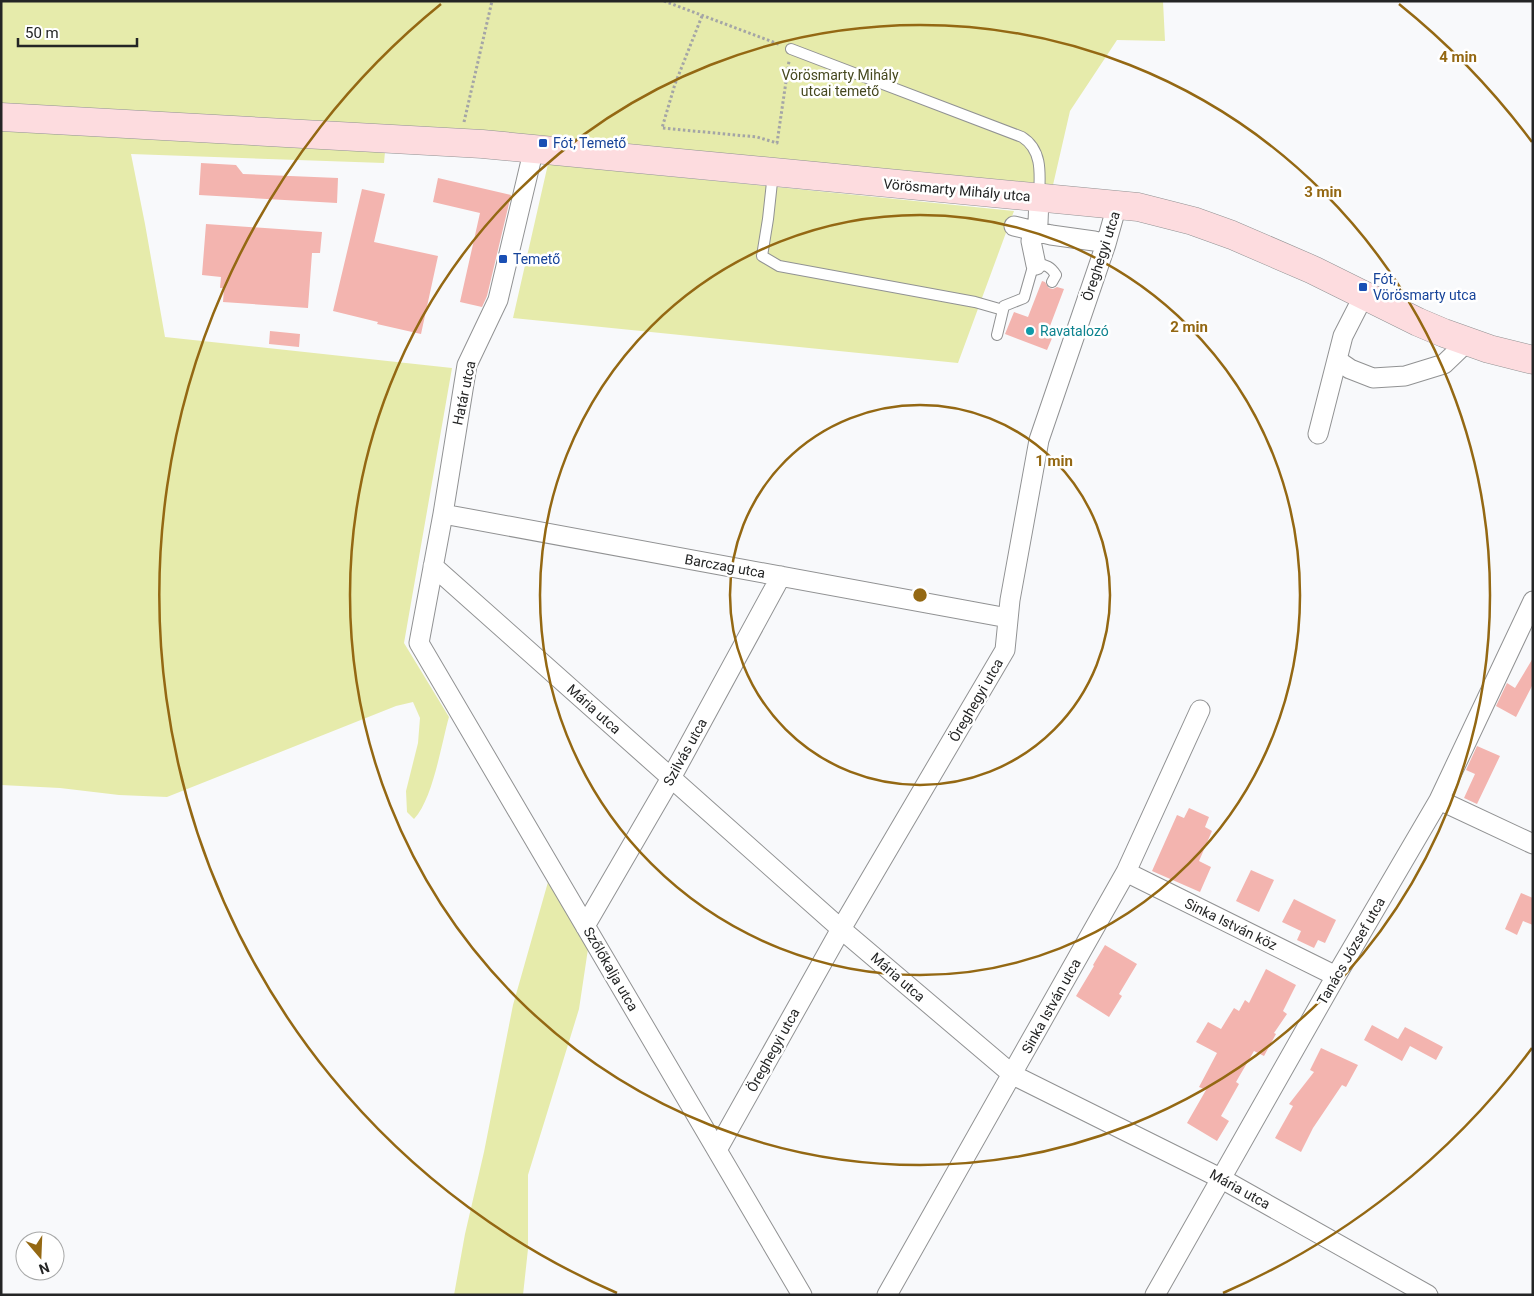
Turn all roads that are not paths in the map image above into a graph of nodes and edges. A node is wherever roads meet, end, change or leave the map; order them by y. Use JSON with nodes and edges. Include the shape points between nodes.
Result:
{"nodes":[{"id":1,"x":786,"y":47,"type":"road end"},
{"id":2,"x":1,"y":117,"type":"edge"},
{"id":3,"x":534,"y":148,"type":"junction"},
{"id":4,"x":773,"y":173,"type":"junction"},
{"id":5,"x":1039,"y":198,"type":"junction"},
{"id":6,"x":1118,"y":205,"type":"junction"},
{"id":7,"x":1014,"y":226,"type":"dead end"},
{"id":8,"x":1035,"y":231,"type":"junction"},
{"id":9,"x":1106,"y":244,"type":"junction"},
{"id":10,"x":1036,"y":265,"type":"junction"},
{"id":11,"x":1052,"y":282,"type":"dead end"},
{"id":12,"x":1364,"y":295,"type":"junction"},
{"id":13,"x":1003,"y":310,"type":"junction"},
{"id":14,"x":997,"y":335,"type":"dead end"},
{"id":15,"x":1468,"y":341,"type":"junction"},
{"id":16,"x":1337,"y":360,"type":"junction"},
{"id":17,"x":1533,"y":360,"type":"edge"},
{"id":18,"x":1318,"y":434,"type":"dead end"},
{"id":19,"x":443,"y":514,"type":"junction"},
{"id":20,"x":433,"y":566,"type":"junction"},
{"id":21,"x":781,"y":576,"type":"junction"},
{"id":22,"x":1533,"y":601,"type":"edge"},
{"id":23,"x":1008,"y":618,"type":"junction"},
{"id":24,"x":419,"y":643,"type":"joint"},
{"id":25,"x":1200,"y":710,"type":"dead end"},
{"id":26,"x":671,"y":778,"type":"junction"},
{"id":27,"x":1439,"y":800,"type":"junction"},
{"id":28,"x":1533,"y":844,"type":"edge"},
{"id":29,"x":1126,"y":872,"type":"junction"},
{"id":30,"x":585,"y":926,"type":"junction"},
{"id":31,"x":841,"y":929,"type":"junction"},
{"id":32,"x":1336,"y":976,"type":"junction"},
{"id":33,"x":1012,"y":1075,"type":"junction"},
{"id":34,"x":717,"y":1150,"type":"junction"},
{"id":35,"x":1222,"y":1179,"type":"junction"},
{"id":36,"x":802,"y":1295,"type":"edge"},
{"id":37,"x":887,"y":1295,"type":"edge"},
{"id":38,"x":1156,"y":1295,"type":"edge"},
{"id":39,"x":1428,"y":1295,"type":"edge"}],
"edges":[{"from":1,"to":5,"type":"lane","via":[[1030,142],[1039,162]]},
{"from":2,"to":3,"type":"main road","name":"Vörösmarty Mihály utca"},
{"from":3,"to":4,"type":"main road","name":"Vörösmarty Mihály utca"},
{"from":3,"to":19,"type":"street","name":"Határ utca","via":[[498,300],[467,365]]},
{"from":4,"to":5,"type":"main road","name":"Vörösmarty Mihály utca"},
{"from":4,"to":13,"type":"lane","via":[[762,256],[779,266]]},
{"from":5,"to":6,"type":"main road","name":"Vörösmarty Mihály utca"},
{"from":5,"to":8,"type":"street"},
{"from":6,"to":9,"type":"street","name":"Öreghegyi utca"},
{"from":6,"to":12,"type":"main road","name":"Vörösmarty Mihály utca","via":[[1193,221],[1313,270]]},
{"from":7,"to":8,"type":"street"},
{"from":8,"to":9,"type":"street"},
{"from":8,"to":10,"type":"street","via":[[1031,241]]},
{"from":9,"to":23,"type":"street","name":"Öreghegyi utca","via":[[1039,440]]},
{"from":10,"to":11,"type":"lane","via":[[1043,264],[1052,269],[1056,275]]},
{"from":10,"to":13,"type":"lane","via":[[1024,298],[1004,306]]},
{"from":12,"to":15,"type":"main road","name":"Vörösmarty Mihály utca","via":[[1418,322]]},
{"from":12,"to":16,"type":"street","via":[[1343,336]]},
{"from":13,"to":14,"type":"lane"},
{"from":15,"to":16,"type":"street","via":[[1444,364],[1405,376],[1373,378]]},
{"from":15,"to":17,"type":"main road","name":"Vörösmarty Mihály utca"},
{"from":16,"to":18,"type":"street"},
{"from":19,"to":20,"type":"street","name":"Határ utca"},
{"from":19,"to":21,"type":"street","name":"Barczag utca"},
{"from":20,"to":24,"type":"street","name":"Határ utca"},
{"from":20,"to":26,"type":"street","name":"Mária utca"},
{"from":21,"to":23,"type":"street","name":"Barczag utca"},
{"from":21,"to":26,"type":"street","name":"Szilvás utca"},
{"from":22,"to":27,"type":"street","name":"Tanács József utca"},
{"from":23,"to":31,"type":"street","name":"Öreghegyi utca","via":[[1005,650]]},
{"from":24,"to":30,"type":"street","name":"Szőlőkalja utca"},
{"from":25,"to":29,"type":"street","name":"Sinka István utca"},
{"from":26,"to":30,"type":"street","name":"Szilvás utca"},
{"from":26,"to":31,"type":"street","name":"Mária utca"},
{"from":27,"to":28,"type":"street"},
{"from":27,"to":32,"type":"street","name":"Tanács József utca"},
{"from":29,"to":32,"type":"street","name":"Sinka István köz"},
{"from":29,"to":33,"type":"street","name":"Sinka István utca"},
{"from":30,"to":34,"type":"street","name":"Szőlőkalja utca"},
{"from":31,"to":33,"type":"street","name":"Mária utca"},
{"from":31,"to":34,"type":"street","name":"Öreghegyi utca"},
{"from":32,"to":35,"type":"street","name":"Tanács József utca"},
{"from":33,"to":35,"type":"street","name":"Mária utca"},
{"from":33,"to":37,"type":"street","name":"Sinka István utca"},
{"from":34,"to":36,"type":"street","name":"Szőlőkalja utca"},
{"from":35,"to":38,"type":"street","name":"Tanács József utca"},
{"from":35,"to":39,"type":"street","name":"Mária utca"}]}
